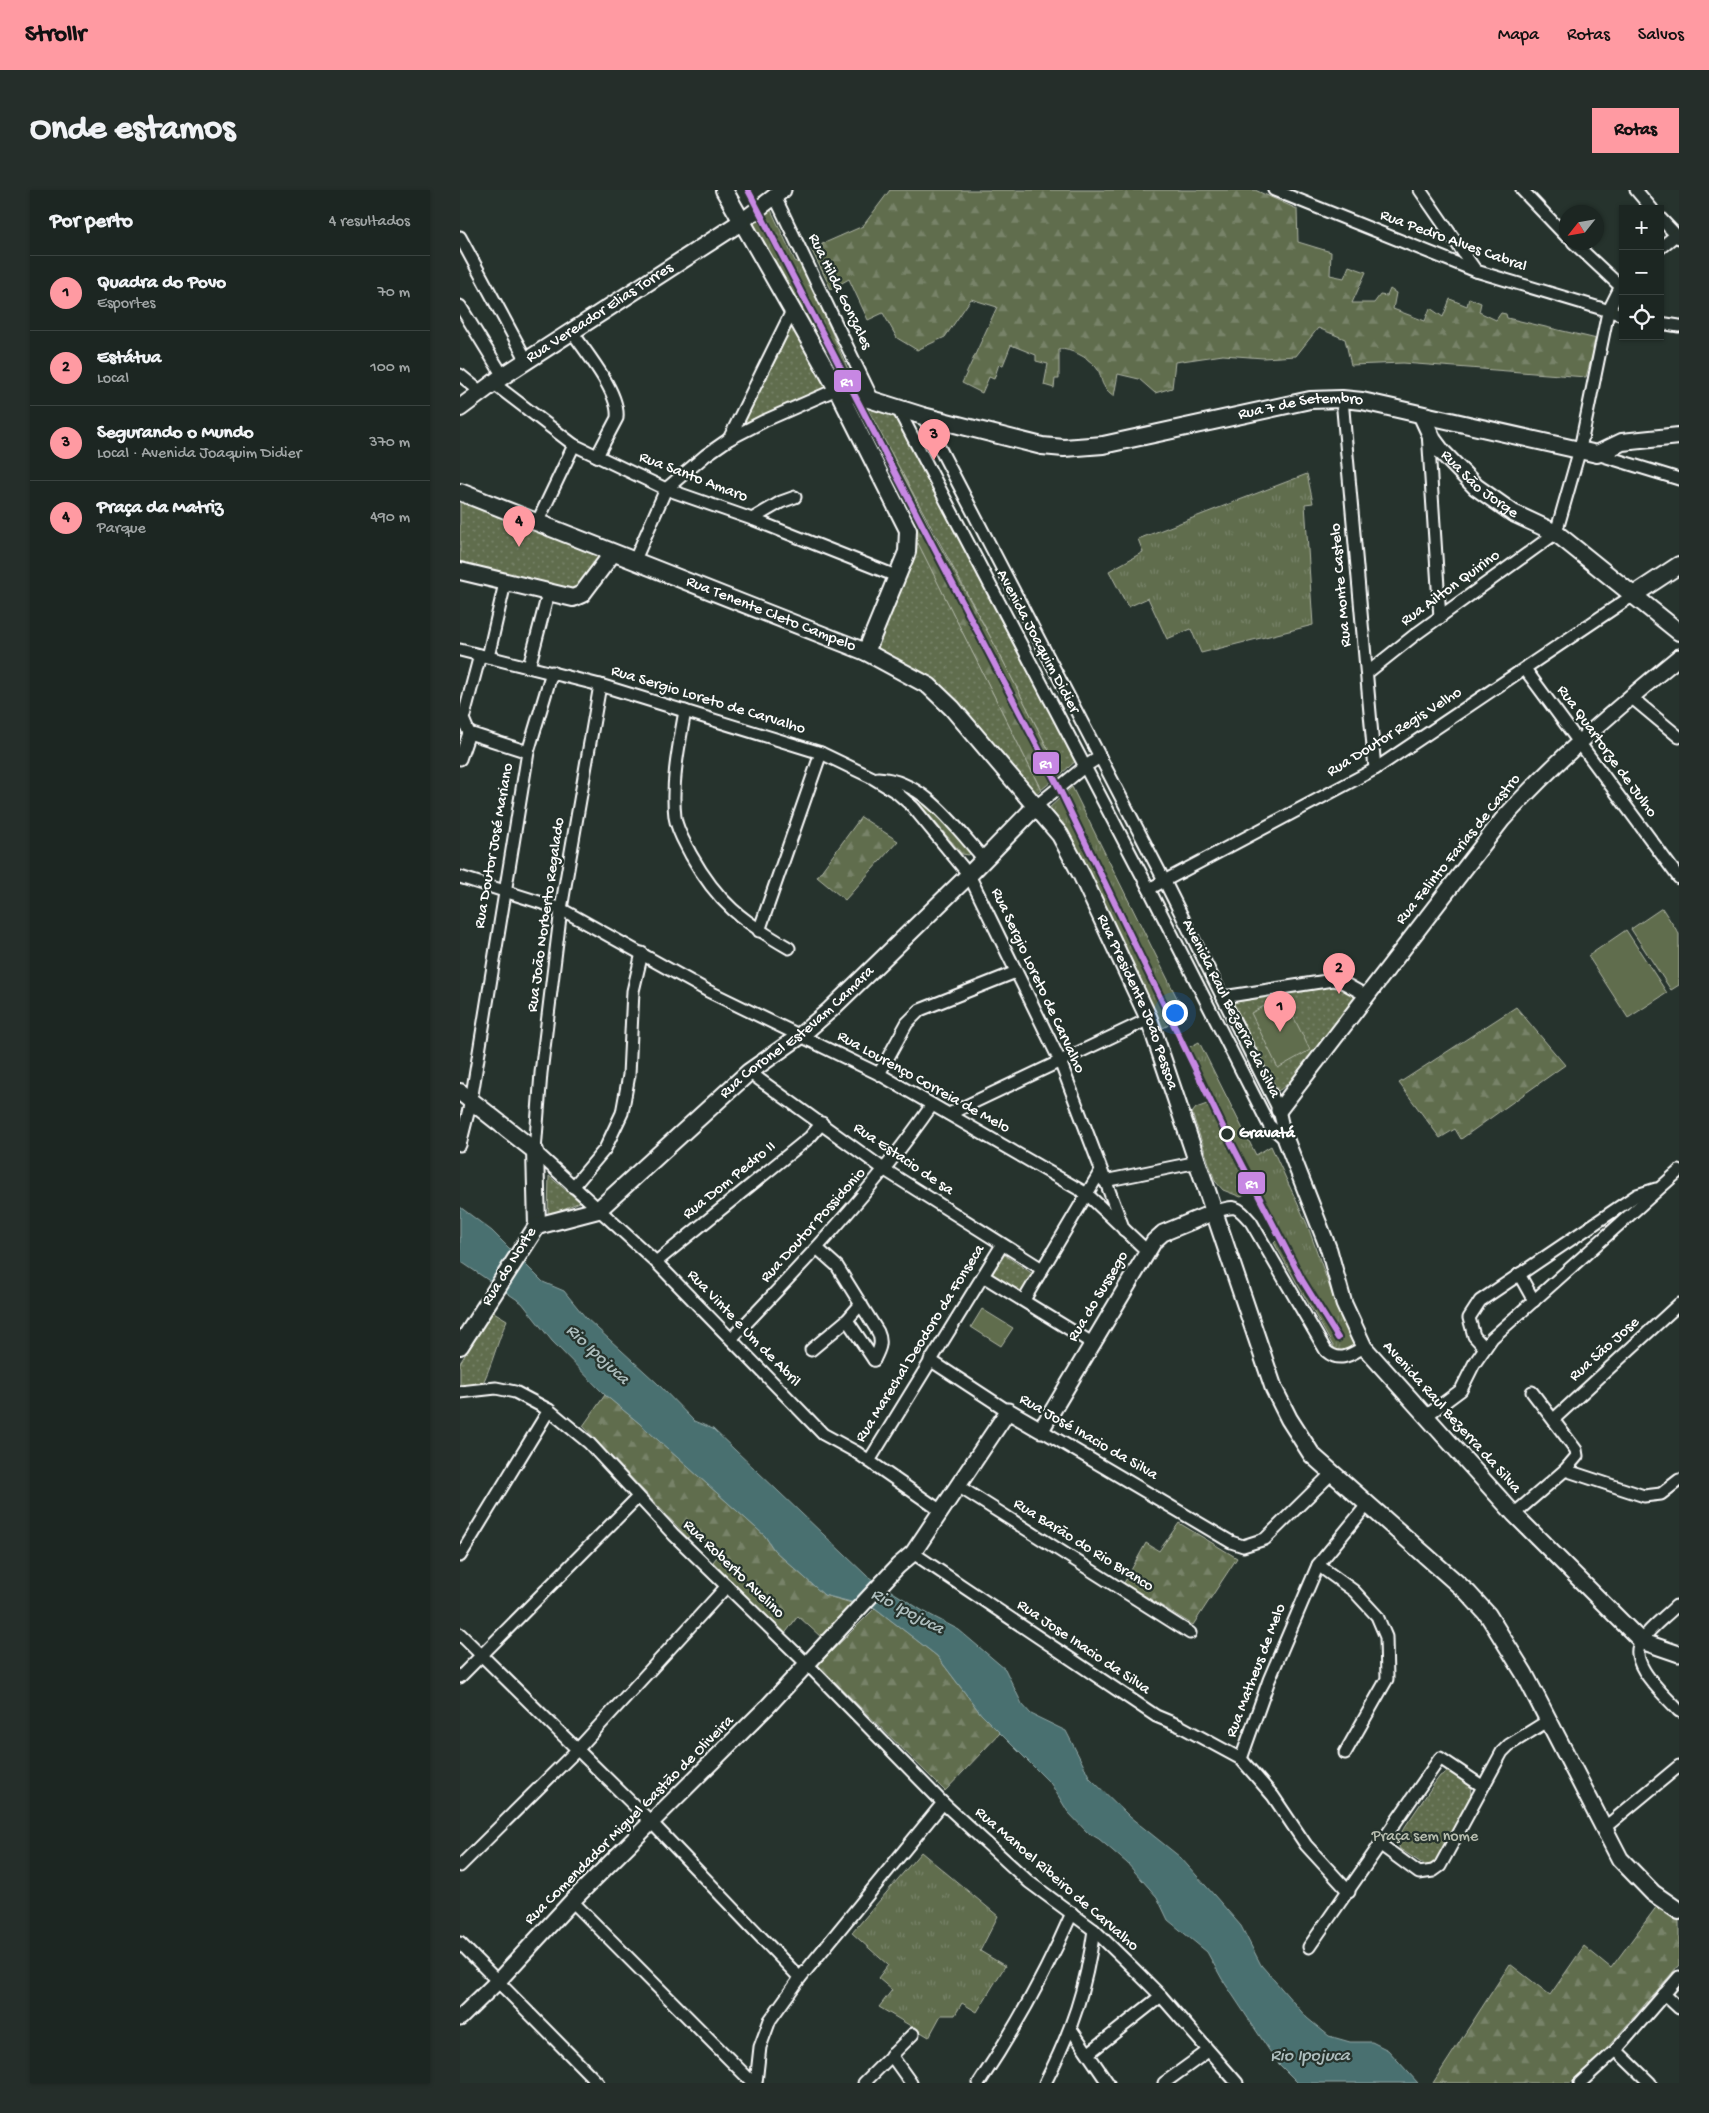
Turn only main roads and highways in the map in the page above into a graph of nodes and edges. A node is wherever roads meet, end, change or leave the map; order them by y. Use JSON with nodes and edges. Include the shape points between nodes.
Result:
{"nodes":[{"id":1,"x":724,"y":190,"type":"edge"},
{"id":2,"x":741,"y":222,"type":"junction"},
{"id":3,"x":837,"y":389,"type":"junction"},
{"id":4,"x":460,"y":408,"type":"edge"},
{"id":5,"x":1425,"y":422,"type":"junction"},
{"id":6,"x":1679,"y":436,"type":"edge"},
{"id":7,"x":460,"y":492,"type":"edge"},
{"id":8,"x":612,"y":554,"type":"junction"},
{"id":9,"x":1679,"y":565,"type":"edge"},
{"id":10,"x":460,"y":571,"type":"edge"},
{"id":11,"x":1632,"y":596,"type":"junction"},
{"id":12,"x":1679,"y":632,"type":"edge"},
{"id":13,"x":866,"y":652,"type":"junction"},
{"id":14,"x":1036,"y":806,"type":"junction"},
{"id":15,"x":465,"y":1097,"type":"edge"},
{"id":16,"x":538,"y":1226,"type":"junction"},
{"id":17,"x":460,"y":1346,"type":"edge"},
{"id":18,"x":1679,"y":1911,"type":"edge"}],
"edges":[{"from":1,"to":2,"type":"main road"},
{"from":2,"to":3,"type":"main road"},
{"from":2,"to":4,"type":"main road","name":"Rua Vereador Elias Torres"},
{"from":3,"to":5,"type":"main road","name":"Rua 7 de Setembro","via":[[923,416],[1042,446],[1075,448],[1103,445],[1310,400],[1362,401]]},
{"from":3,"to":13,"type":"main road","via":[[908,530],[907,552]]},
{"from":5,"to":6,"type":"main road","name":"Rua 7 de Setembro","via":[[1597,454],[1622,442]]},
{"from":5,"to":11,"type":"main road","name":"Rua São Jorge","via":[[1442,452],[1476,487],[1513,513],[1556,533]]},
{"from":7,"to":8,"type":"main road","name":"Rua Tenente Cleto Campelo"},
{"from":8,"to":10,"type":"main road","via":[[578,597],[572,598]]},
{"from":8,"to":13,"type":"main road","name":"Rua Tenente Cleto Campelo"},
{"from":9,"to":11,"type":"main road"},
{"from":11,"to":12,"type":"main road","name":"Rua São Jorge"},
{"from":13,"to":14,"type":"main road","name":"Rua Tenente Cleto Campelo","via":[[905,672],[952,708]]},
{"from":14,"to":16,"type":"main road","name":"Rua Coronel Estevam Camara","via":[[969,875],[800,1036],[748,1072],[598,1210]]},
{"from":14,"to":18,"type":"main road","name":"Rua Presidente João Pessoa","via":[[1057,829],[1149,1019],[1274,1389],[1289,1420],[1312,1455],[1476,1601],[1503,1638],[1550,1720],[1603,1829],[1628,1870],[1653,1894]]},
{"from":15,"to":16,"type":"main road","name":"Rua do Norte","via":[[536,1151]]},
{"from":16,"to":17,"type":"main road","name":"Rua do Norte"}]}
